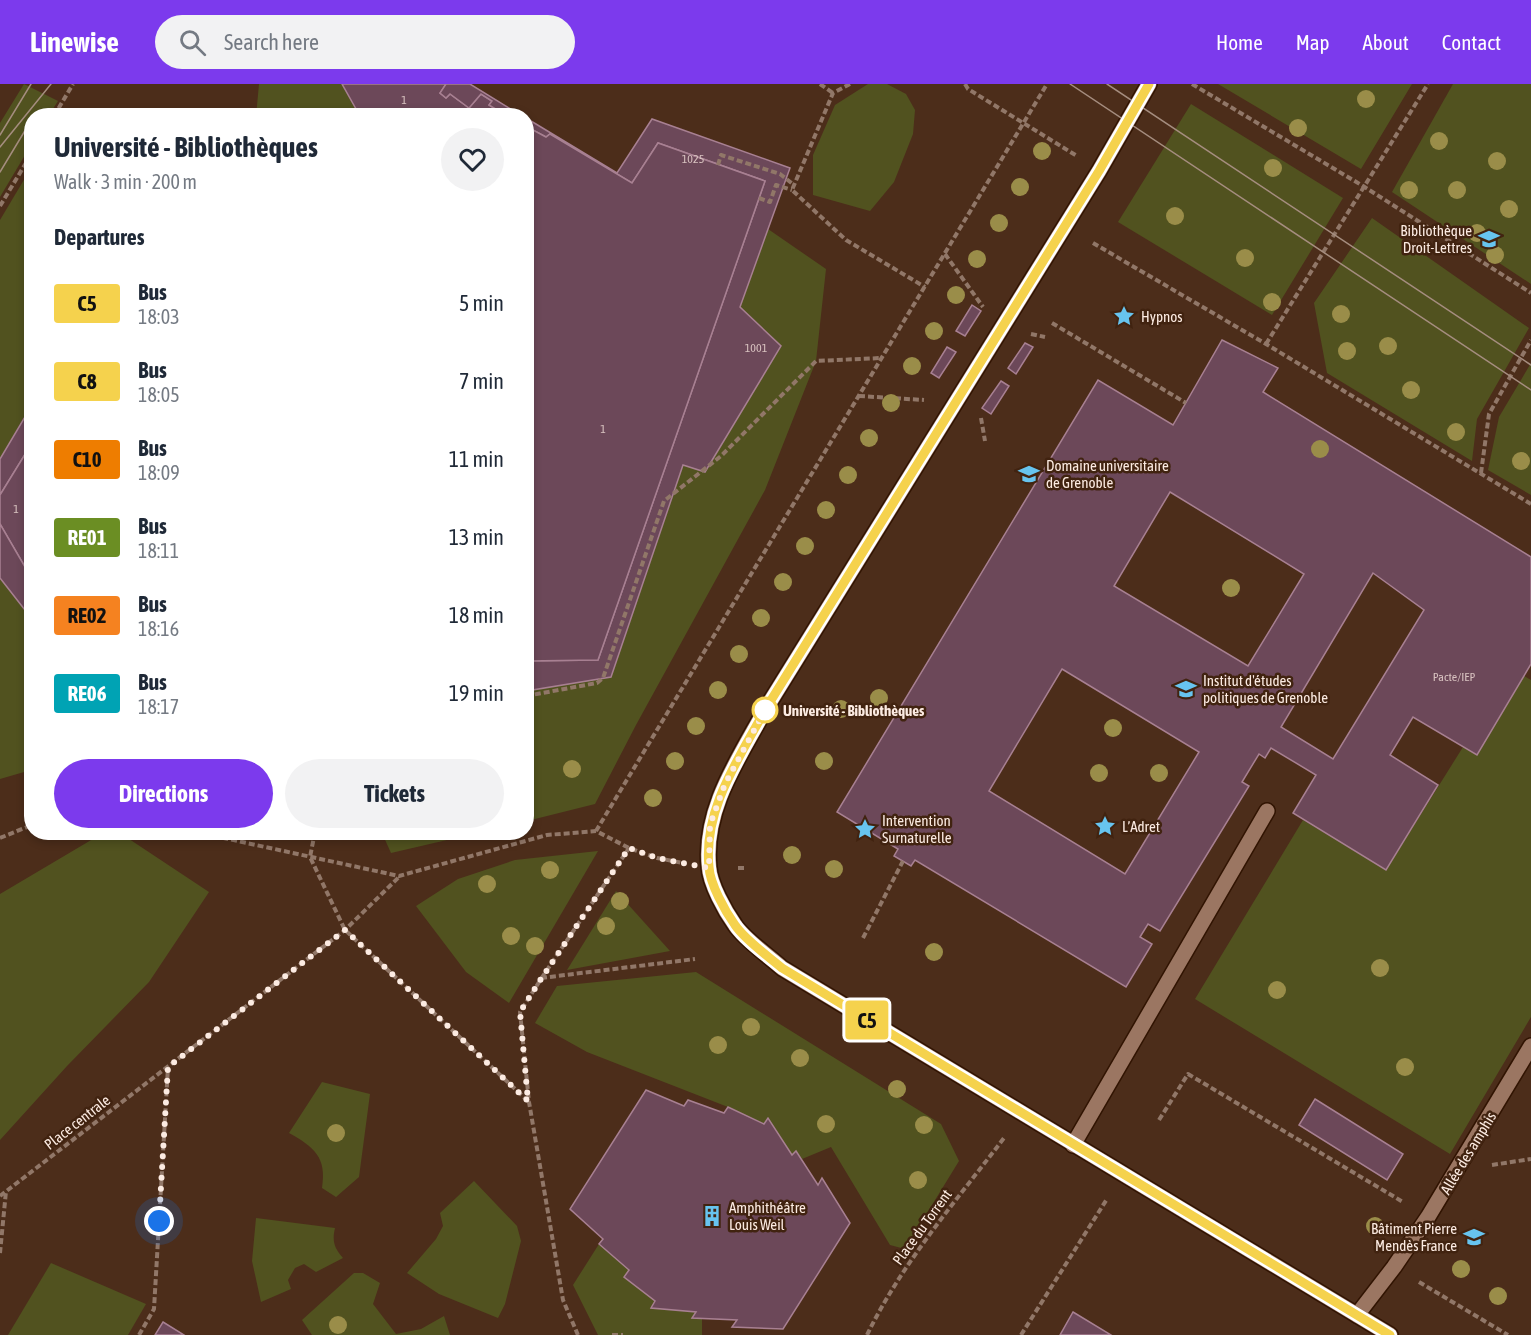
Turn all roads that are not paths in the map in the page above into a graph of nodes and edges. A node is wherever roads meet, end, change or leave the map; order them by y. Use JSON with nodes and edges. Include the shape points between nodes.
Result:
{"nodes":[{"id":1,"x":1149,"y":84,"type":"edge"},
{"id":2,"x":1267,"y":811,"type":"dead end"},
{"id":3,"x":1531,"y":1046,"type":"edge"},
{"id":4,"x":1073,"y":1145,"type":"junction"},
{"id":5,"x":1357,"y":1315,"type":"junction"},
{"id":6,"x":1390,"y":1335,"type":"edge"}],
"edges":[{"from":1,"to":4,"type":"street","via":[[765,710],[725,784],[710,825],[709,868],[719,898],[736,927],[782,968]]},
{"from":2,"to":4,"type":"street"},
{"from":3,"to":5,"type":"street","name":"Allée des amphis","via":[[1428,1217]]},
{"from":4,"to":5,"type":"street"},
{"from":5,"to":6,"type":"street"}]}
